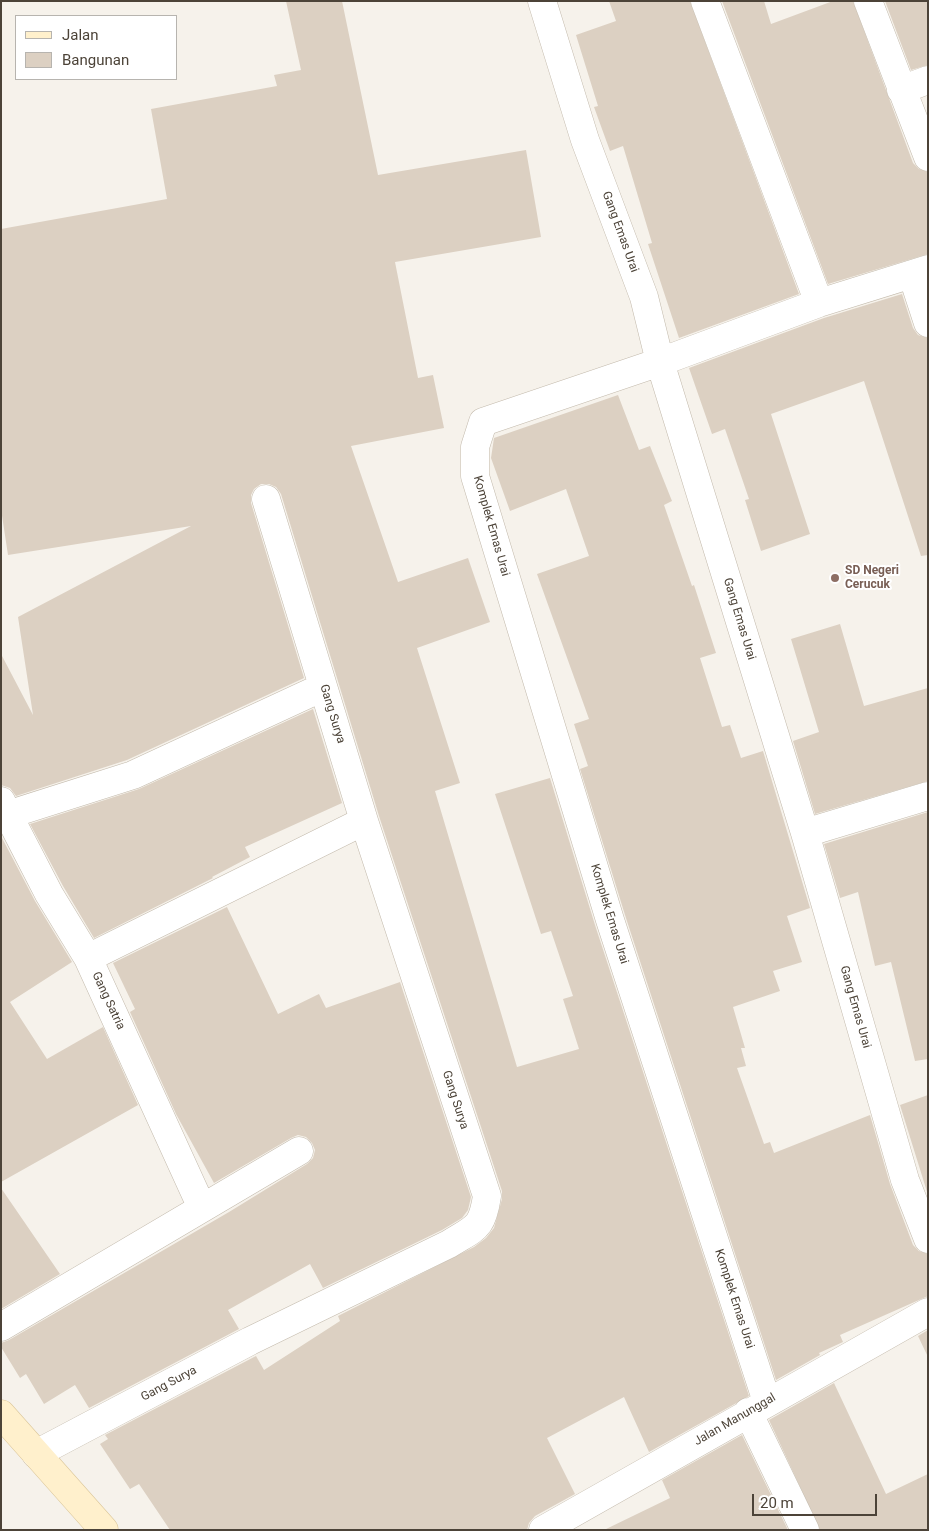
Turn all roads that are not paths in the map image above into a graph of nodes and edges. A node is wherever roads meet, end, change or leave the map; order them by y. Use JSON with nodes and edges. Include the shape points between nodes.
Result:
{"nodes":[{"id":1,"x":542,"y":1,"type":"edge"},
{"id":2,"x":705,"y":1,"type":"edge"},
{"id":3,"x":868,"y":1,"type":"edge"},
{"id":4,"x":928,"y":80,"type":"edge"},
{"id":5,"x":901,"y":90,"type":"junction"},
{"id":6,"x":928,"y":157,"type":"edge"},
{"id":7,"x":920,"y":271,"type":"edge"},
{"id":8,"x":819,"y":303,"type":"junction"},
{"id":9,"x":928,"y":323,"type":"edge"},
{"id":10,"x":660,"y":362,"type":"junction"},
{"id":11,"x":266,"y":499,"type":"dead end"},
{"id":12,"x":323,"y":687,"type":"junction"},
{"id":13,"x":928,"y":796,"type":"edge"},
{"id":14,"x":4,"y":811,"type":"edge"},
{"id":15,"x":364,"y":821,"type":"junction"},
{"id":16,"x":805,"y":833,"type":"junction"},
{"id":17,"x":88,"y":958,"type":"junction"},
{"id":18,"x":299,"y":1151,"type":"dead end"},
{"id":19,"x":202,"y":1208,"type":"junction"},
{"id":20,"x":928,"y":1240,"type":"edge"},
{"id":21,"x":928,"y":1312,"type":"edge"},
{"id":22,"x":1,"y":1327,"type":"edge"},
{"id":23,"x":758,"y":1407,"type":"junction"},
{"id":24,"x":1,"y":1414,"type":"edge"},
{"id":25,"x":36,"y":1454,"type":"junction"},
{"id":26,"x":104,"y":1530,"type":"edge"},
{"id":27,"x":543,"y":1530,"type":"edge"},
{"id":28,"x":805,"y":1530,"type":"edge"}],
"edges":[{"from":1,"to":10,"type":"street","name":"Gang Emas Urai","via":[[585,140],[644,297]]},
{"from":2,"to":8,"type":"street"},
{"from":3,"to":5,"type":"street"},
{"from":4,"to":5,"type":"street"},
{"from":5,"to":6,"type":"street"},
{"from":7,"to":8,"type":"street"},
{"from":7,"to":9,"type":"street"},
{"from":8,"to":10,"type":"street"},
{"from":10,"to":16,"type":"street","name":"Gang Emas Urai"},
{"from":10,"to":23,"type":"street","name":"Komplek Emas Urai","via":[[483,422],[476,447],[475,476]]},
{"from":11,"to":12,"type":"street","name":"Gang Surya"},
{"from":12,"to":14,"type":"street","via":[[133,775]]},
{"from":12,"to":15,"type":"street","name":"Gang Surya"},
{"from":13,"to":16,"type":"street"},
{"from":14,"to":17,"type":"street","name":"Gang Satria"},
{"from":15,"to":17,"type":"street"},
{"from":15,"to":25,"type":"street","name":"Gang Surya","via":[[487,1196],[484,1217],[477,1226],[449,1244],[250,1341]]},
{"from":16,"to":20,"type":"street","name":"Gang Emas Urai","via":[[905,1180]]},
{"from":17,"to":19,"type":"street","name":"Gang Satria"},
{"from":18,"to":19,"type":"street"},
{"from":19,"to":22,"type":"street"},
{"from":21,"to":23,"type":"street","name":"Jalan Manunggal"},
{"from":23,"to":27,"type":"street","name":"Jalan Manunggal"},
{"from":23,"to":28,"type":"street","name":"Komplek Emas Urai"},
{"from":24,"to":25,"type":"main road"},
{"from":25,"to":26,"type":"main road"}]}
